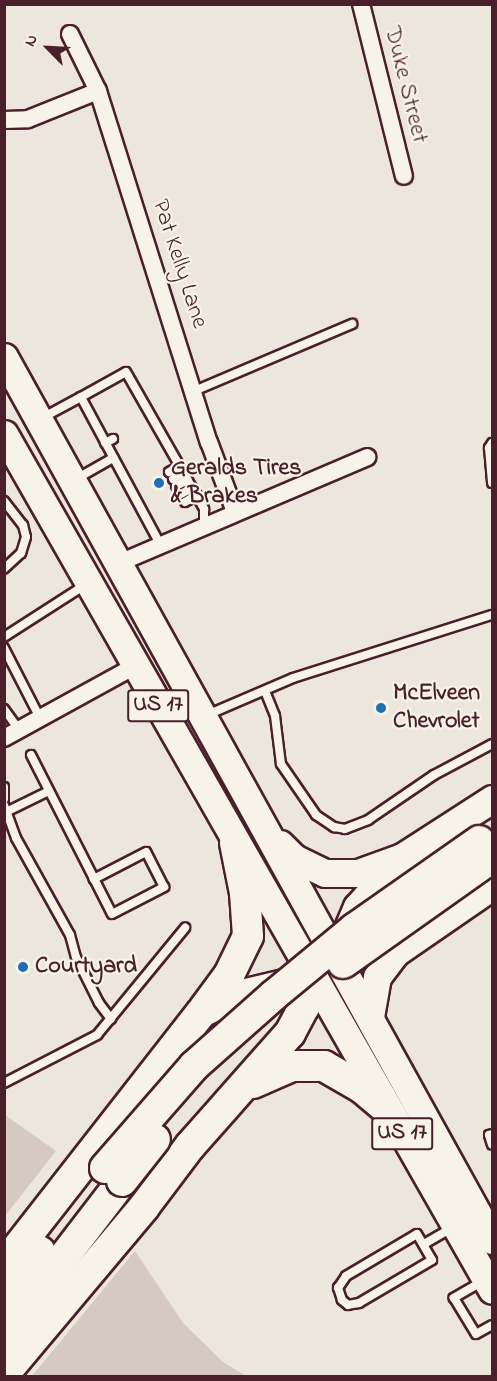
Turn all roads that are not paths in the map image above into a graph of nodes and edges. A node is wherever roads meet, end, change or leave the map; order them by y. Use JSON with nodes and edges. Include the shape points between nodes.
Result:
{"nodes":[{"id":1,"x":361,"y":4,"type":"edge"},
{"id":2,"x":70,"y":34,"type":"dead end"},
{"id":3,"x":98,"y":91,"type":"junction"},
{"id":4,"x":4,"y":120,"type":"edge"},
{"id":5,"x":404,"y":176,"type":"dead end"},
{"id":6,"x":351,"y":324,"type":"dead end"},
{"id":7,"x":4,"y":357,"type":"edge"},
{"id":8,"x":194,"y":391,"type":"junction"},
{"id":9,"x":81,"y":397,"type":"junction"},
{"id":10,"x":39,"y":420,"type":"junction"},
{"id":11,"x":4,"y":434,"type":"edge"},
{"id":12,"x":492,"y":443,"type":"edge"},
{"id":13,"x":111,"y":448,"type":"junction"},
{"id":14,"x":367,"y":457,"type":"dead end"},
{"id":15,"x":188,"y":480,"type":"junction"},
{"id":16,"x":73,"y":481,"type":"junction"},
{"id":17,"x":492,"y":483,"type":"edge"},
{"id":18,"x":177,"y":487,"type":"junction"},
{"id":19,"x":4,"y":501,"type":"edge"},
{"id":20,"x":235,"y":512,"type":"junction"},
{"id":21,"x":204,"y":525,"type":"junction"},
{"id":22,"x":160,"y":544,"type":"junction"},
{"id":23,"x":118,"y":563,"type":"junction"},
{"id":24,"x":4,"y":569,"type":"edge"},
{"id":25,"x":88,"y":584,"type":"junction"},
{"id":26,"x":492,"y":615,"type":"edge"},
{"id":27,"x":4,"y":636,"type":"edge"},
{"id":28,"x":4,"y":648,"type":"edge"},
{"id":29,"x":135,"y":666,"type":"junction"},
{"id":30,"x":265,"y":691,"type":"junction"},
{"id":31,"x":4,"y":709,"type":"edge"},
{"id":32,"x":204,"y":717,"type":"junction"},
{"id":33,"x":40,"y":718,"type":"junction"},
{"id":34,"x":12,"y":734,"type":"edge"},
{"id":35,"x":492,"y":744,"type":"edge"},
{"id":36,"x":31,"y":755,"type":"dead end"},
{"id":37,"x":4,"y":787,"type":"edge"},
{"id":38,"x":49,"y":791,"type":"junction"},
{"id":39,"x":4,"y":799,"type":"edge"},
{"id":40,"x":492,"y":799,"type":"edge"},
{"id":41,"x":5,"y":810,"type":"edge"},
{"id":42,"x":270,"y":836,"type":"junction"},
{"id":43,"x":235,"y":843,"type":"junction"},
{"id":44,"x":489,"y":854,"type":"edge"},
{"id":45,"x":402,"y":857,"type":"junction"},
{"id":46,"x":94,"y":879,"type":"junction"},
{"id":47,"x":185,"y":928,"type":"dead end"},
{"id":48,"x":411,"y":940,"type":"junction"},
{"id":49,"x":337,"y":956,"type":"junction"},
{"id":50,"x":313,"y":976,"type":"junction"},
{"id":51,"x":202,"y":1012,"type":"junction"},
{"id":52,"x":370,"y":1017,"type":"junction"},
{"id":53,"x":111,"y":1019,"type":"junction"},
{"id":54,"x":4,"y":1083,"type":"edge"},
{"id":55,"x":242,"y":1089,"type":"junction"},
{"id":56,"x":386,"y":1108,"type":"junction"},
{"id":57,"x":492,"y":1134,"type":"edge"},
{"id":58,"x":492,"y":1145,"type":"edge"},
{"id":59,"x":113,"y":1174,"type":"junction"},
{"id":60,"x":471,"y":1217,"type":"junction"},
{"id":61,"x":492,"y":1240,"type":"edge"},
{"id":62,"x":424,"y":1244,"type":"junction"},
{"id":63,"x":4,"y":1265,"type":"edge"},
{"id":64,"x":490,"y":1284,"type":"edge"},
{"id":65,"x":4,"y":1297,"type":"edge"},
{"id":66,"x":492,"y":1326,"type":"edge"},
{"id":67,"x":4,"y":1335,"type":"edge"},
{"id":68,"x":4,"y":1374,"type":"edge"}],
"edges":[{"from":1,"to":5,"type":"street","name":"Duke Street"},
{"from":2,"to":3,"type":"street","name":"Pat Kelly Lane"},
{"from":3,"to":4,"type":"street","via":[[28,119]]},
{"from":3,"to":8,"type":"street","name":"Pat Kelly Lane"},
{"from":6,"to":8,"type":"lane"},
{"from":7,"to":10,"type":"highway","number":"US 17"},
{"from":8,"to":20,"type":"street","name":"Pat Kelly Lane"},
{"from":9,"to":10,"type":"lane"},
{"from":9,"to":13,"type":"lane"},
{"from":9,"to":15,"type":"lane","via":[[126,372],[150,422]]},
{"from":10,"to":16,"type":"highway","number":"US 17"},
{"from":11,"to":25,"type":"highway","number":"US 17"},
{"from":12,"to":17,"type":"lane"},
{"from":13,"to":16,"type":"lane"},
{"from":13,"to":22,"type":"lane","via":[[152,521]]},
{"from":14,"to":20,"type":"street"},
{"from":15,"to":18,"type":"lane"},
{"from":15,"to":18,"type":"lane"},
{"from":15,"to":18,"type":"lane"},
{"from":15,"to":21,"type":"lane","via":[[204,509]]},
{"from":16,"to":23,"type":"highway","number":"US 17"},
{"from":19,"to":24,"type":"lane","via":[[23,525],[26,537],[21,553]]},
{"from":20,"to":21,"type":"street"},
{"from":21,"to":22,"type":"street"},
{"from":22,"to":23,"type":"street"},
{"from":23,"to":32,"type":"highway","number":"US 17"},
{"from":25,"to":27,"type":"lane"},
{"from":25,"to":29,"type":"highway","number":"US 17"},
{"from":26,"to":30,"type":"lane"},
{"from":28,"to":33,"type":"lane"},
{"from":29,"to":33,"type":"street"},
{"from":29,"to":43,"type":"highway","number":"US 17"},
{"from":30,"to":32,"type":"lane"},
{"from":30,"to":35,"type":"lane","via":[[275,716],[281,764],[316,815],[334,827],[355,827],[444,769]]},
{"from":31,"to":34,"type":"lane"},
{"from":32,"to":42,"type":"highway","number":"US 17"},
{"from":33,"to":34,"type":"street"},
{"from":36,"to":38,"type":"lane"},
{"from":37,"to":39,"type":"lane"},
{"from":38,"to":41,"type":"lane"},
{"from":38,"to":46,"type":"lane"},
{"from":40,"to":45,"type":"highway"},
{"from":41,"to":53,"type":"lane","via":[[16,838],[70,935],[99,1004]]},
{"from":42,"to":45,"type":"highway","via":[[311,868],[340,876]]},
{"from":42,"to":49,"type":"highway","number":"US 17"},
{"from":43,"to":50,"type":"highway","number":"US 17"},
{"from":43,"to":51,"type":"highway","via":[[248,936],[229,975]]},
{"from":44,"to":48,"type":"highway"},
{"from":44,"to":59,"type":"highway","bridge":true,"via":[[285,1007]]},
{"from":45,"to":49,"type":"highway","via":[[357,907]]},
{"from":46,"to":46,"type":"lane","via":[[112,914],[164,887],[146,852]]},
{"from":47,"to":53,"type":"lane"},
{"from":48,"to":49,"type":"highway"},
{"from":48,"to":52,"type":"highway","via":[[377,977]]},
{"from":49,"to":50,"type":"highway"},
{"from":49,"to":52,"type":"highway","number":"US 17"},
{"from":50,"to":51,"type":"highway","via":[[229,998]]},
{"from":50,"to":55,"type":"highway","via":[[298,1021]]},
{"from":50,"to":56,"type":"highway","number":"US 17"},
{"from":51,"to":63,"type":"highway"},
{"from":52,"to":60,"type":"highway","number":"US 17"},
{"from":53,"to":54,"type":"lane","via":[[97,1035]]},
{"from":55,"to":56,"type":"highway","via":[[270,1073],[310,1064],[342,1074]]},
{"from":55,"to":68,"type":"highway","via":[[190,1146]]},
{"from":56,"to":60,"type":"highway","number":"US 17"},
{"from":57,"to":58,"type":"lane"},
{"from":59,"to":65,"type":"highway"},
{"from":59,"to":67,"type":"highway"},
{"from":60,"to":61,"type":"highway","number":"US 17"},
{"from":60,"to":62,"type":"lane"},
{"from":60,"to":64,"type":"highway","number":"US 17"},
{"from":62,"to":62,"type":"lane","via":[[417,1234],[346,1276],[338,1288],[342,1300],[348,1305],[359,1303],[432,1260]]},
{"from":64,"to":66,"type":"lane","via":[[454,1298],[476,1334]]}]}
